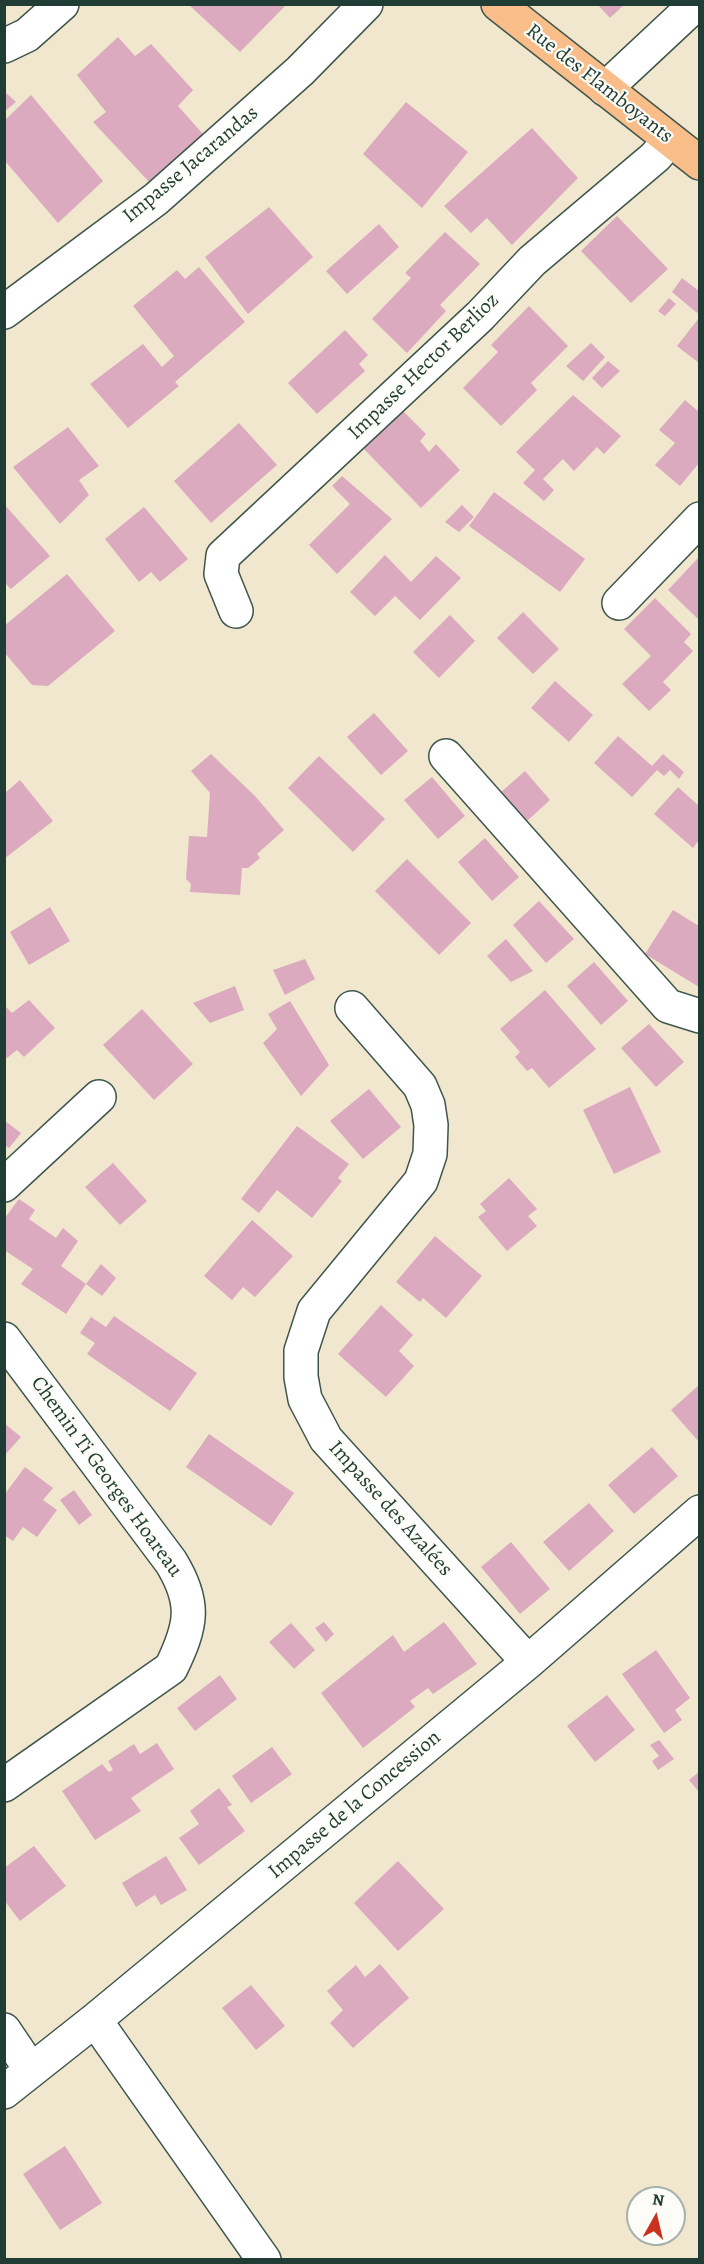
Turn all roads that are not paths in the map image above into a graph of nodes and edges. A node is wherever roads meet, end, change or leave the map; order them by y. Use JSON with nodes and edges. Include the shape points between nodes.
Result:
{"nodes":[{"id":1,"x":62,"y":4,"type":"edge"},
{"id":2,"x":366,"y":4,"type":"edge"},
{"id":3,"x":498,"y":4,"type":"edge"},
{"id":4,"x":696,"y":4,"type":"edge"},
{"id":5,"x":4,"y":46,"type":"edge"},
{"id":6,"x":605,"y":88,"type":"junction"},
{"id":7,"x":669,"y":140,"type":"junction"},
{"id":8,"x":699,"y":163,"type":"edge"},
{"id":9,"x":4,"y":312,"type":"edge"},
{"id":10,"x":699,"y":519,"type":"edge"},
{"id":11,"x":619,"y":603,"type":"dead end"},
{"id":12,"x":236,"y":611,"type":"dead end"},
{"id":13,"x":446,"y":756,"type":"dead end"},
{"id":14,"x":352,"y":1008,"type":"dead end"},
{"id":15,"x":699,"y":1016,"type":"edge"},
{"id":16,"x":99,"y":1097,"type":"dead end"},
{"id":17,"x":4,"y":1185,"type":"edge"},
{"id":18,"x":4,"y":1339,"type":"edge"},
{"id":19,"x":699,"y":1512,"type":"edge"},
{"id":20,"x":528,"y":1662,"type":"junction"},
{"id":21,"x":4,"y":1785,"type":"edge"},
{"id":22,"x":95,"y":2020,"type":"junction"},
{"id":23,"x":4,"y":2030,"type":"edge"},
{"id":24,"x":31,"y":2070,"type":"junction"},
{"id":25,"x":4,"y":2092,"type":"edge"},
{"id":26,"x":264,"y":2259,"type":"edge"}],
"edges":[{"from":1,"to":5,"type":"street","via":[[27,35]]},
{"from":2,"to":9,"type":"street","name":"Impasse Jacarandas","via":[[300,71],[156,199]]},
{"from":3,"to":6,"type":"main road","name":"Rue des Flamboyants"},
{"from":4,"to":6,"type":"street"},
{"from":6,"to":7,"type":"main road","name":"Rue des Flamboyants"},
{"from":7,"to":8,"type":"main road","name":"Rue des Flamboyants"},
{"from":7,"to":12,"type":"street","name":"Impasse Hector Berlioz","via":[[655,157],[532,261],[480,316],[223,556],[221,574]]},
{"from":10,"to":11,"type":"street"},
{"from":13,"to":15,"type":"street","via":[[668,1006]]},
{"from":14,"to":20,"type":"street","name":"Impasse des Azalées","via":[[420,1086],[431,1125],[430,1154],[422,1181],[314,1311],[301,1351],[305,1399],[326,1440]]},
{"from":16,"to":17,"type":"street"},
{"from":18,"to":21,"type":"street","name":"Chemin Ti Georges Hoareau","via":[[171,1562],[184,1583],[189,1615],[183,1643],[171,1668]]},
{"from":19,"to":20,"type":"street","name":"Impasse de la Concession"},
{"from":20,"to":22,"type":"street","name":"Impasse de la Concession"},
{"from":22,"to":24,"type":"street","name":"Impasse de la Concession"},
{"from":22,"to":26,"type":"street"},
{"from":23,"to":24,"type":"street"},
{"from":24,"to":25,"type":"street","name":"Impasse de la Concession"}]}
